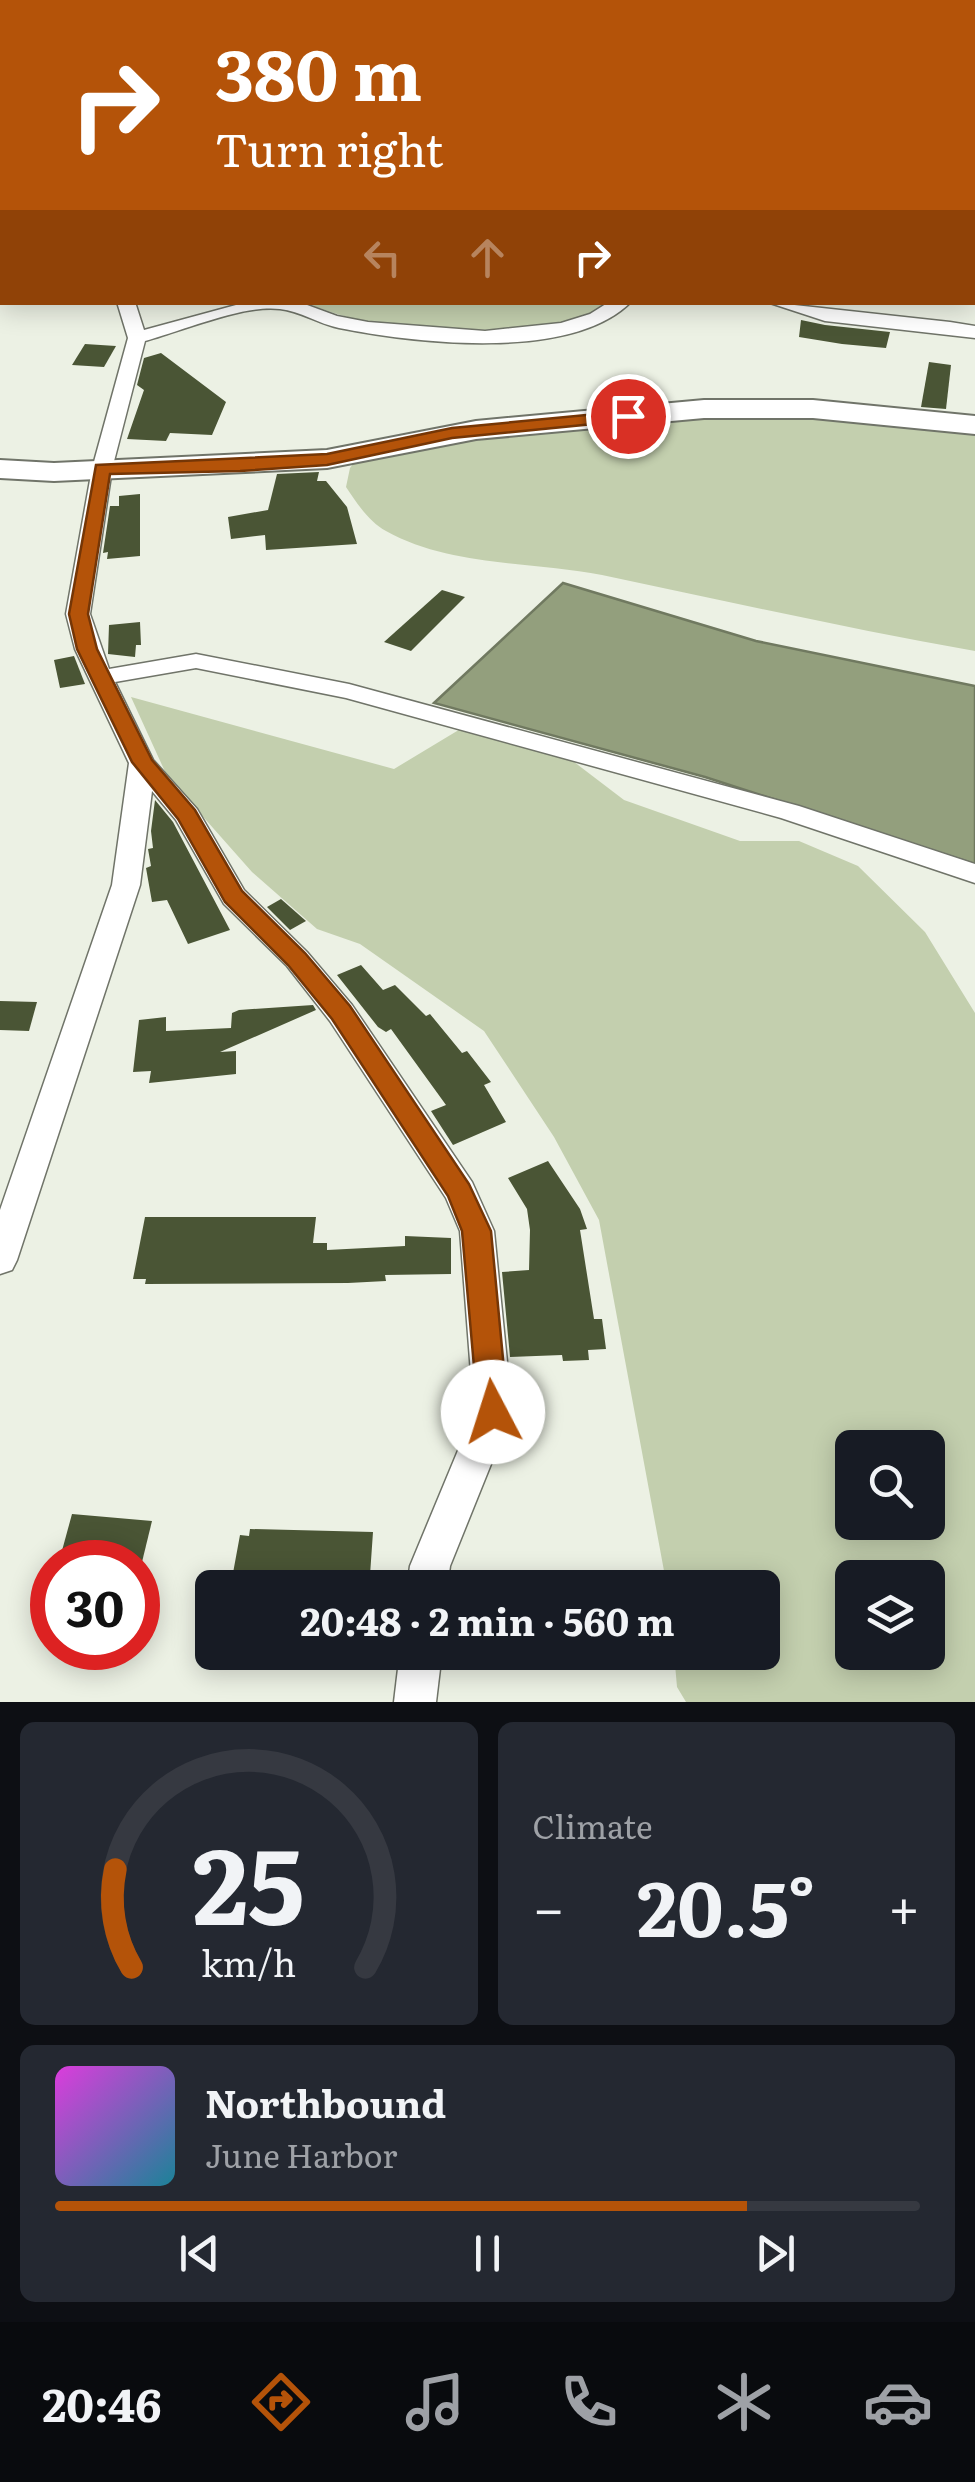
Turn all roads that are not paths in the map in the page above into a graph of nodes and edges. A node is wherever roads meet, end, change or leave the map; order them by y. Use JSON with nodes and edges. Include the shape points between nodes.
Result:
{"nodes":[{"id":1,"x":127,"y":305,"type":"edge"},
{"id":2,"x":265,"y":305,"type":"edge"},
{"id":3,"x":287,"y":305,"type":"edge"},
{"id":4,"x":618,"y":305,"type":"edge"},
{"id":5,"x":789,"y":305,"type":"edge"},
{"id":6,"x":975,"y":332,"type":"edge"},
{"id":7,"x":137,"y":338,"type":"junction"},
{"id":8,"x":975,"y":425,"type":"edge"},
{"id":9,"x":102,"y":469,"type":"junction"},
{"id":10,"x":0,"y":470,"type":"edge"},
{"id":11,"x":103,"y":677,"type":"junction"},
{"id":12,"x":142,"y":762,"type":"junction"},
{"id":13,"x":975,"y":874,"type":"edge"},
{"id":14,"x":0,"y":1260,"type":"edge"},
{"id":15,"x":430,"y":1570,"type":"edge"},
{"id":16,"x":418,"y":1670,"type":"edge"},
{"id":17,"x":415,"y":1702,"type":"edge"}],
"edges":[{"from":1,"to":7,"type":"street"},
{"from":2,"to":7,"type":"street"},
{"from":3,"to":4,"type":"street","via":[[344,323],[444,335],[549,332],[592,322]]},
{"from":5,"to":6,"type":"street","via":[[865,322]]},
{"from":7,"to":9,"type":"street"},
{"from":8,"to":9,"type":"street","via":[[813,408],[704,410],[476,430],[327,460]]},
{"from":9,"to":10,"type":"street"},
{"from":9,"to":11,"type":"street","via":[[78,614]]},
{"from":11,"to":12,"type":"street"},
{"from":11,"to":13,"type":"street","via":[[196,662],[348,690],[790,812]]},
{"from":12,"to":14,"type":"street","via":[[126,886]]},
{"from":12,"to":15,"type":"street","via":[[187,815],[234,897],[341,1013],[460,1192],[476,1231],[493,1412]]},
{"from":16,"to":17,"type":"street"}]}
